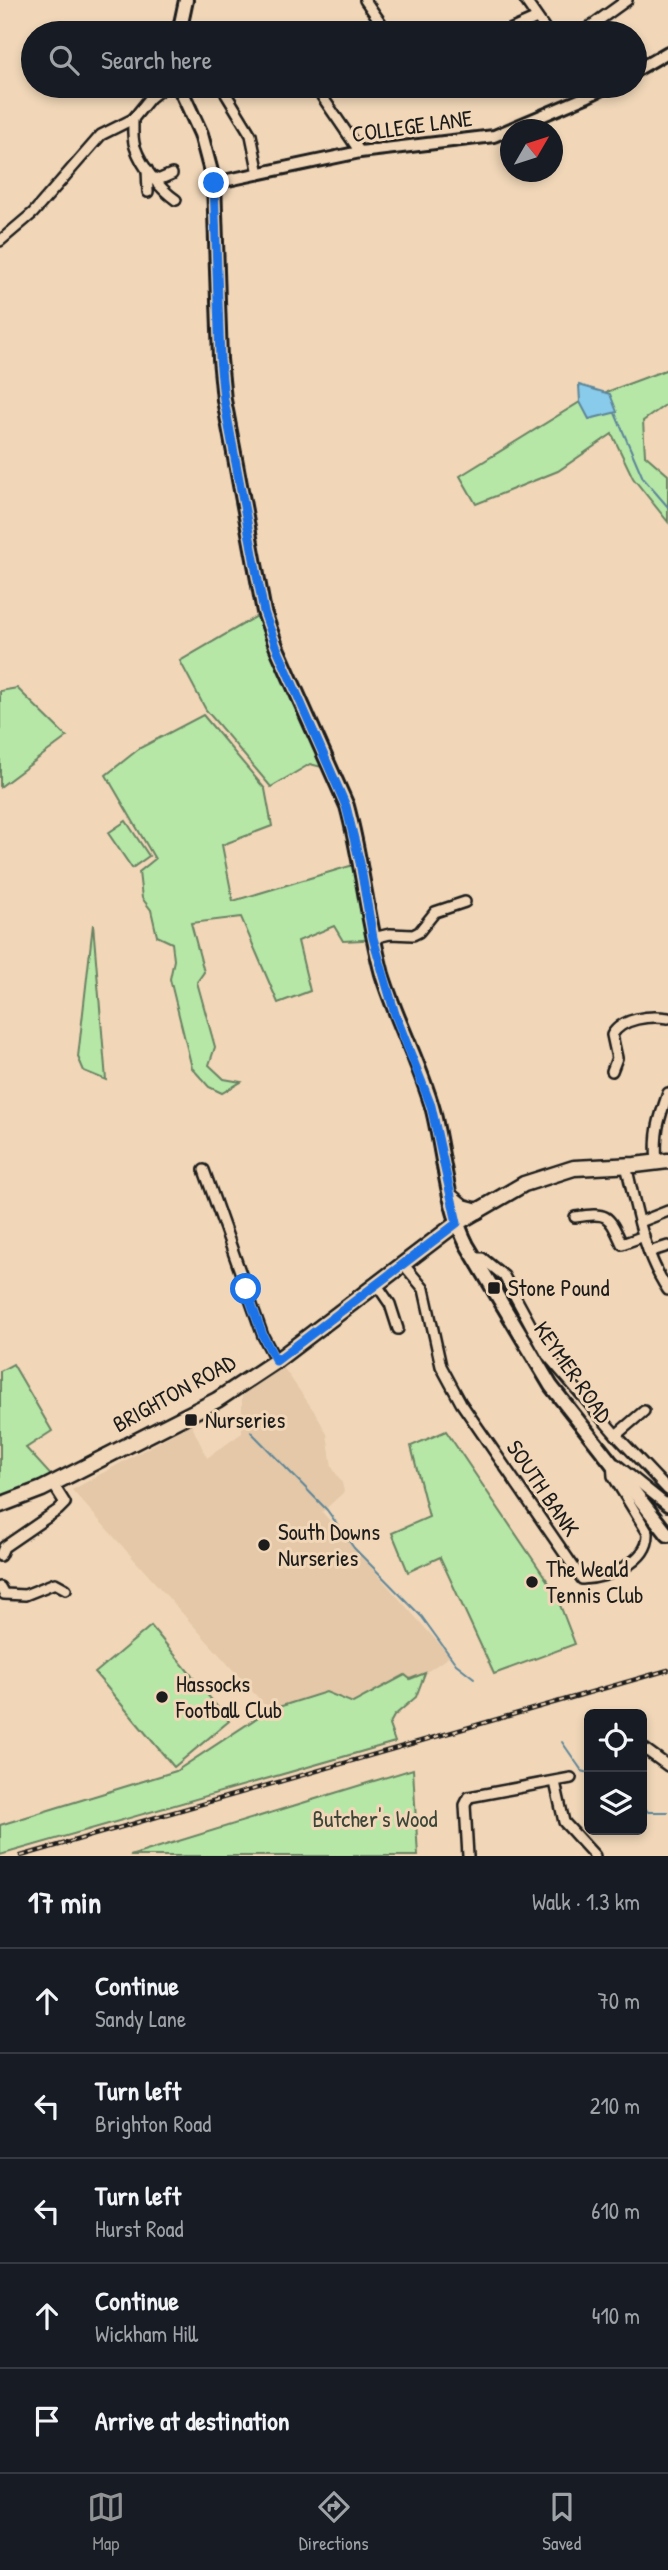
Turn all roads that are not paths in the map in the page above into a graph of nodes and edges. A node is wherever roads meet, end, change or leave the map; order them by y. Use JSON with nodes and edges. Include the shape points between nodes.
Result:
{"nodes":[{"id":1,"x":186,"y":0,"type":"edge"},
{"id":2,"x":365,"y":0,"type":"edge"},
{"id":3,"x":525,"y":0,"type":"edge"},
{"id":4,"x":627,"y":0,"type":"edge"},
{"id":5,"x":537,"y":18,"type":"junction"},
{"id":6,"x":182,"y":21,"type":"edge"},
{"id":7,"x":380,"y":21,"type":"edge"},
{"id":8,"x":530,"y":21,"type":"edge"},
{"id":9,"x":539,"y":21,"type":"edge"},
{"id":10,"x":598,"y":21,"type":"edge"},
{"id":11,"x":668,"y":52,"type":"edge"},
{"id":12,"x":647,"y":64,"type":"edge"},
{"id":13,"x":150,"y":98,"type":"edge"},
{"id":14,"x":184,"y":98,"type":"edge"},
{"id":15,"x":228,"y":98,"type":"edge"},
{"id":16,"x":323,"y":98,"type":"edge"},
{"id":17,"x":573,"y":98,"type":"edge"},
{"id":18,"x":133,"y":119,"type":"junction"},
{"id":19,"x":360,"y":152,"type":"junction"},
{"id":20,"x":147,"y":169,"type":"junction"},
{"id":21,"x":172,"y":174,"type":"dead end"},
{"id":22,"x":259,"y":174,"type":"junction"},
{"id":23,"x":155,"y":178,"type":"junction"},
{"id":24,"x":214,"y":183,"type":"junction"},
{"id":25,"x":148,"y":192,"type":"dead end"},
{"id":26,"x":176,"y":200,"type":"dead end"},
{"id":27,"x":0,"y":241,"type":"edge"},
{"id":28,"x":465,"y":902,"type":"dead end"},
{"id":29,"x":373,"y":938,"type":"junction"},
{"id":30,"x":668,"y":1018,"type":"edge"},
{"id":31,"x":612,"y":1071,"type":"dead end"},
{"id":32,"x":668,"y":1093,"type":"edge"},
{"id":33,"x":663,"y":1161,"type":"edge"},
{"id":34,"x":626,"y":1165,"type":"junction"},
{"id":35,"x":204,"y":1170,"type":"dead end"},
{"id":36,"x":452,"y":1197,"type":"junction"},
{"id":37,"x":478,"y":1211,"type":"junction"},
{"id":38,"x":668,"y":1211,"type":"edge"},
{"id":39,"x":575,"y":1217,"type":"dead end"},
{"id":40,"x":640,"y":1222,"type":"junction"},
{"id":41,"x":457,"y":1223,"type":"junction"},
{"id":42,"x":644,"y":1236,"type":"junction"},
{"id":43,"x":668,"y":1245,"type":"edge"},
{"id":44,"x":649,"y":1252,"type":"junction"},
{"id":45,"x":475,"y":1258,"type":"junction"},
{"id":46,"x":404,"y":1265,"type":"junction"},
{"id":47,"x":377,"y":1285,"type":"junction"},
{"id":48,"x":668,"y":1290,"type":"edge"},
{"id":49,"x":398,"y":1329,"type":"dead end"},
{"id":50,"x":276,"y":1361,"type":"junction"},
{"id":51,"x":644,"y":1411,"type":"dead end"},
{"id":52,"x":616,"y":1435,"type":"junction"},
{"id":53,"x":612,"y":1461,"type":"junction"},
{"id":54,"x":664,"y":1478,"type":"edge"},
{"id":55,"x":53,"y":1483,"type":"junction"},
{"id":56,"x":668,"y":1490,"type":"edge"},
{"id":57,"x":0,"y":1505,"type":"edge"},
{"id":58,"x":668,"y":1506,"type":"edge"},
{"id":59,"x":668,"y":1535,"type":"edge"},
{"id":60,"x":1,"y":1554,"type":"edge"},
{"id":61,"x":0,"y":1587,"type":"edge"},
{"id":62,"x":66,"y":1589,"type":"dead end"},
{"id":63,"x":647,"y":1751,"type":"edge"},
{"id":64,"x":668,"y":1766,"type":"edge"},
{"id":65,"x":571,"y":1778,"type":"dead end"},
{"id":66,"x":555,"y":1782,"type":"junction"},
{"id":67,"x":468,"y":1856,"type":"edge"},
{"id":68,"x":595,"y":1856,"type":"edge"}],
"edges":[{"from":1,"to":6,"type":"main road"},
{"from":2,"to":7,"type":"street"},
{"from":3,"to":5,"type":"street"},
{"from":4,"to":10,"type":"street"},
{"from":5,"to":8,"type":"street"},
{"from":5,"to":9,"type":"street"},
{"from":11,"to":12,"type":"street"},
{"from":13,"to":18,"type":"street"},
{"from":14,"to":24,"type":"main road","name":"KEYMER ROAD","via":[[201,134]]},
{"from":15,"to":22,"type":"street","via":[[251,135]]},
{"from":16,"to":19,"type":"street"},
{"from":17,"to":19,"type":"street","name":"COLLEGE LANE","via":[[494,136]]},
{"from":18,"to":20,"type":"street","via":[[134,145]]},
{"from":18,"to":27,"type":"street","via":[[101,135],[33,213]]},
{"from":19,"to":22,"type":"street","name":"COLLEGE LANE"},
{"from":20,"to":23,"type":"street"},
{"from":20,"to":25,"type":"street"},
{"from":21,"to":23,"type":"street"},
{"from":22,"to":24,"type":"street","name":"COLLEGE LANE"},
{"from":23,"to":26,"type":"street"},
{"from":24,"to":29,"type":"main road","name":"KEYMER ROAD","via":[[224,400],[264,612],[346,806]]},
{"from":28,"to":29,"type":"street","via":[[435,912],[413,935]]},
{"from":29,"to":36,"type":"main road","name":"KEYMER ROAD","via":[[395,1014],[431,1106]]},
{"from":30,"to":31,"type":"street","via":[[627,1022],[615,1030],[617,1058]]},
{"from":32,"to":33,"type":"street","via":[[654,1140]]},
{"from":33,"to":34,"type":"main road","name":"BRIGHTON ROAD"},
{"from":34,"to":37,"type":"main road","name":"BRIGHTON ROAD","via":[[574,1168],[524,1184]]},
{"from":34,"to":40,"type":"street"},
{"from":35,"to":50,"type":"street"},
{"from":36,"to":37,"type":"main road","via":[[463,1207]]},
{"from":36,"to":41,"type":"main road","name":"KEYMER ROAD"},
{"from":37,"to":41,"type":"main road","name":"BRIGHTON ROAD"},
{"from":38,"to":40,"type":"street"},
{"from":39,"to":42,"type":"street","via":[[606,1217],[622,1244]]},
{"from":40,"to":42,"type":"street"},
{"from":41,"to":45,"type":"main road","name":"KEYMER ROAD"},
{"from":41,"to":46,"type":"main road","name":"BRIGHTON ROAD"},
{"from":42,"to":44,"type":"street"},
{"from":43,"to":44,"type":"street"},
{"from":44,"to":48,"type":"street"},
{"from":45,"to":52,"type":"street","via":[[482,1258],[504,1276],[547,1354]]},
{"from":45,"to":53,"type":"main road","name":"KEYMER ROAD","via":[[551,1386]]},
{"from":46,"to":47,"type":"main road","name":"BRIGHTON ROAD"},
{"from":46,"to":53,"type":"street","name":"SOUTH BANK","via":[[424,1289],[441,1366],[461,1403],[582,1579],[598,1578],[635,1560],[649,1544],[648,1533],[612,1476]]},
{"from":47,"to":49,"type":"street","via":[[390,1304]]},
{"from":47,"to":50,"type":"main road","name":"BRIGHTON ROAD"},
{"from":50,"to":55,"type":"main road","name":"BRIGHTON ROAD","via":[[217,1400]]},
{"from":51,"to":52,"type":"street"},
{"from":52,"to":54,"type":"street"},
{"from":53,"to":58,"type":"street"},
{"from":53,"to":59,"type":"main road","name":"KEYMER ROAD"},
{"from":54,"to":56,"type":"street"},
{"from":55,"to":57,"type":"main road","name":"BRIGHTON ROAD"},
{"from":55,"to":60,"type":"street","via":[[65,1503],[4,1547]]},
{"from":61,"to":62,"type":"street","via":[[4,1594],[25,1595],[55,1583]]},
{"from":63,"to":64,"type":"street"},
{"from":65,"to":66,"type":"street"},
{"from":66,"to":67,"type":"street","via":[[469,1797],[465,1805]]},
{"from":66,"to":68,"type":"street","via":[[564,1822]]}]}
